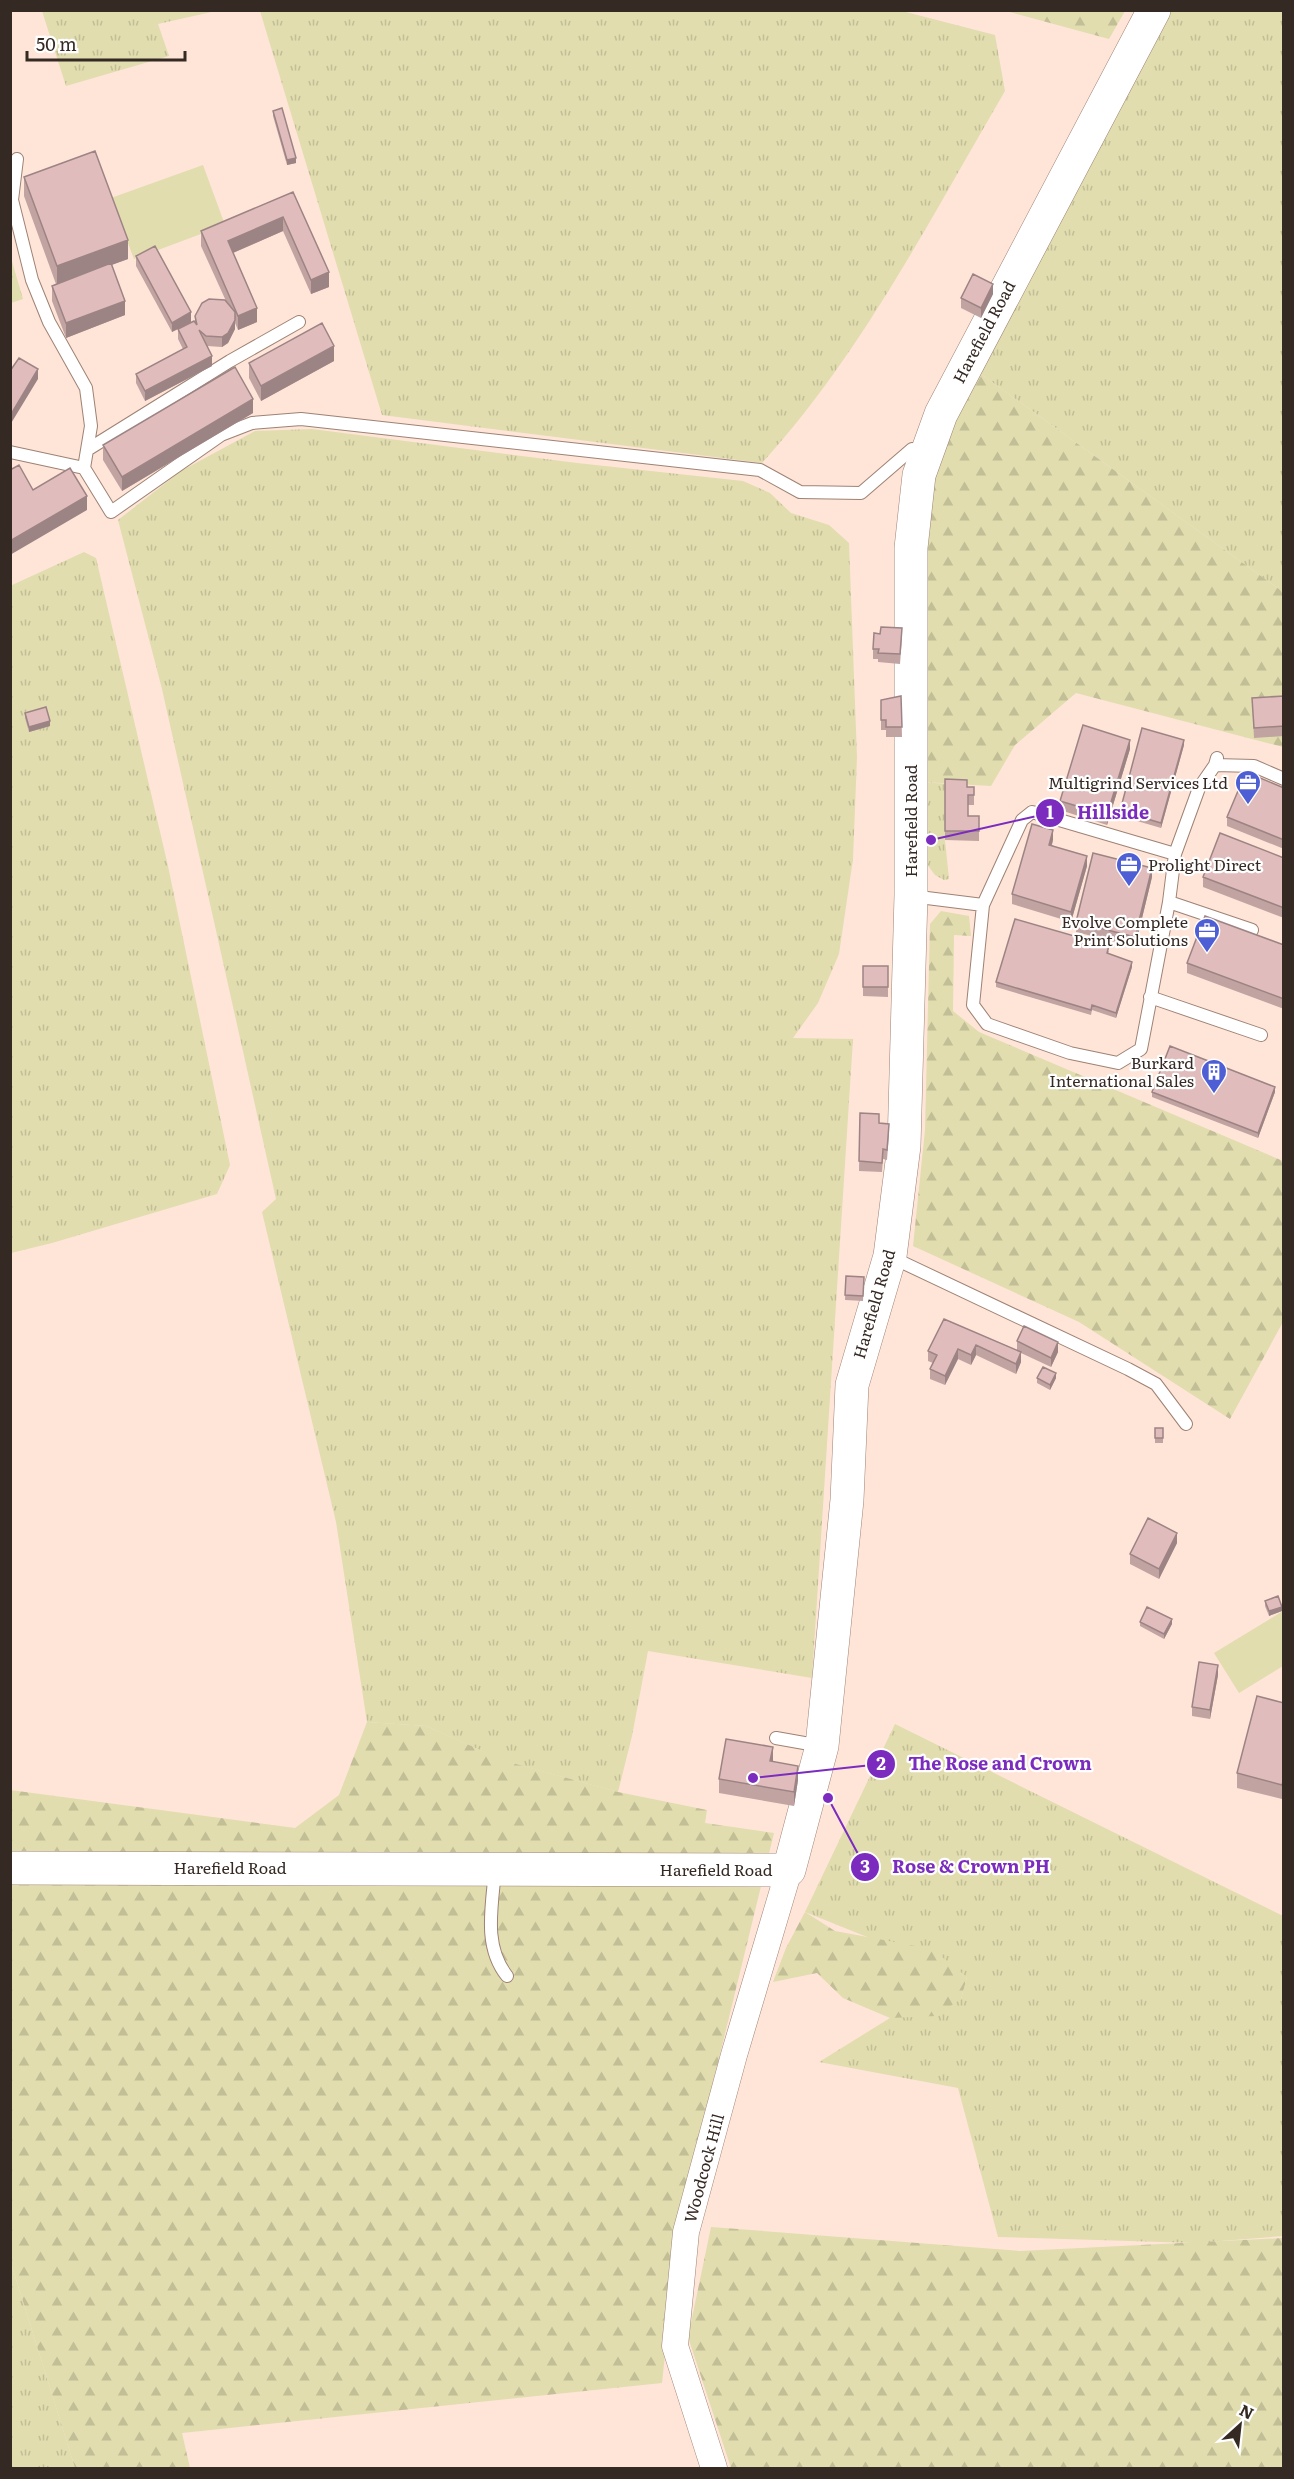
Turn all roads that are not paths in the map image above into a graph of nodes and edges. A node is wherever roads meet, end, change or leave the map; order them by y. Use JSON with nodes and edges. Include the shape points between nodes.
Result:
{"nodes":[{"id":1,"x":1154,"y":10,"type":"edge"},
{"id":2,"x":17,"y":159,"type":"dead end"},
{"id":3,"x":299,"y":322,"type":"dead end"},
{"id":4,"x":87,"y":450,"type":"junction"},
{"id":5,"x":10,"y":452,"type":"edge"},
{"id":6,"x":928,"y":454,"type":"junction"},
{"id":7,"x":84,"y":468,"type":"junction"},
{"id":8,"x":1284,"y":779,"type":"edge"},
{"id":9,"x":1175,"y":854,"type":"junction"},
{"id":10,"x":911,"y":896,"type":"junction"},
{"id":11,"x":1169,"y":902,"type":"junction"},
{"id":12,"x":983,"y":905,"type":"junction"},
{"id":13,"x":1252,"y":930,"type":"dead end"},
{"id":14,"x":1150,"y":997,"type":"junction"},
{"id":15,"x":1261,"y":1035,"type":"dead end"},
{"id":16,"x":890,"y":1256,"type":"junction"},
{"id":17,"x":1186,"y":1424,"type":"dead end"},
{"id":18,"x":776,"y":1738,"type":"dead end"},
{"id":19,"x":822,"y":1746,"type":"junction"},
{"id":20,"x":10,"y":1868,"type":"edge"},
{"id":21,"x":495,"y":1869,"type":"junction"},
{"id":22,"x":789,"y":1870,"type":"junction"},
{"id":23,"x":507,"y":1976,"type":"dead end"},
{"id":24,"x":714,"y":2469,"type":"edge"}],
"edges":[{"from":1,"to":6,"type":"street","name":"Harefield Road","via":[[941,414]]},
{"from":2,"to":4,"type":"lane","via":[[12,200],[24,252],[49,322],[86,388],[91,426]]},
{"from":3,"to":4,"type":"lane"},
{"from":4,"to":7,"type":"lane"},
{"from":5,"to":7,"type":"lane"},
{"from":6,"to":7,"type":"lane","via":[[912,448],[861,493],[800,492],[760,470],[301,418],[252,423],[221,435],[111,512]]},
{"from":6,"to":10,"type":"street","name":"Harefield Road","via":[[919,475],[911,549]]},
{"from":8,"to":9,"type":"lane","via":[[1254,766],[1216,761],[1199,788]]},
{"from":9,"to":11,"type":"lane"},
{"from":9,"to":12,"type":"lane","via":[[1032,812],[1022,820]]},
{"from":10,"to":12,"type":"lane"},
{"from":10,"to":16,"type":"street","name":"Harefield Road","via":[[904,1146]]},
{"from":11,"to":13,"type":"lane"},
{"from":11,"to":14,"type":"lane"},
{"from":12,"to":14,"type":"lane","via":[[973,1005],[987,1024],[1070,1053],[1118,1063],[1141,1049]]},
{"from":14,"to":15,"type":"lane"},
{"from":16,"to":17,"type":"lane","via":[[1156,1384]]},
{"from":16,"to":19,"type":"street","name":"Harefield Road","via":[[852,1385],[847,1500]]},
{"from":18,"to":19,"type":"lane"},
{"from":19,"to":22,"type":"street","name":"Harefield Road"},
{"from":20,"to":21,"type":"street","name":"Harefield Road"},
{"from":21,"to":22,"type":"street","name":"Harefield Road"},
{"from":21,"to":23,"type":"lane","via":[[492,1951]]},
{"from":22,"to":24,"type":"street","name":"Woodcock Hill","via":[[686,2232],[675,2346]]}]}
